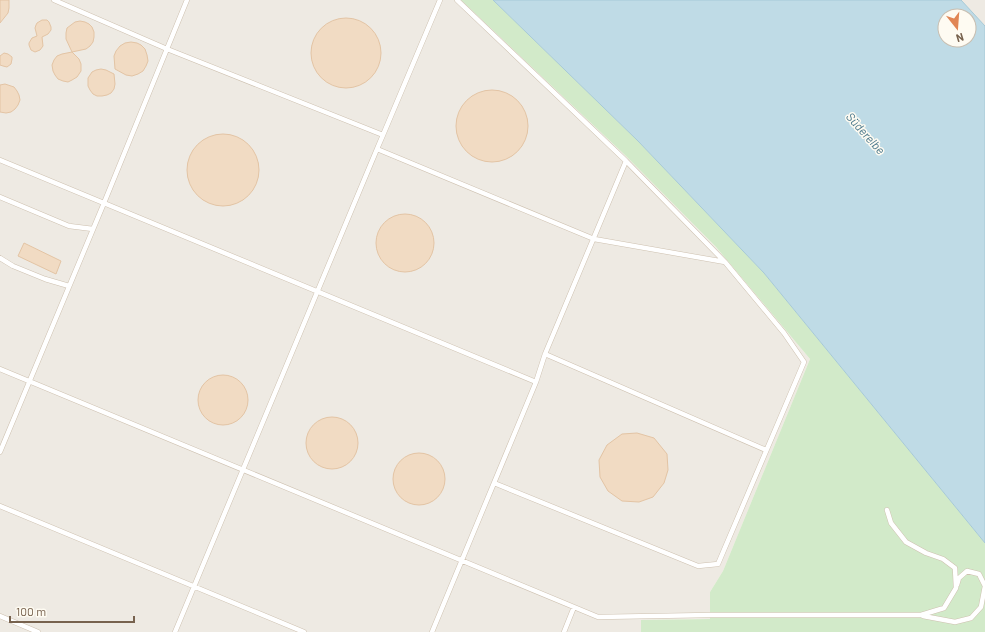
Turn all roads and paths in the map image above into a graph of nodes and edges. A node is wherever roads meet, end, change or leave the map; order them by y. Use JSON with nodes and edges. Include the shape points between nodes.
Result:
{"nodes":[{"id":1,"x":54,"y":0,"type":"edge"},
{"id":2,"x":187,"y":0,"type":"edge"},
{"id":3,"x":440,"y":0,"type":"edge"},
{"id":4,"x":457,"y":0,"type":"edge"},
{"id":5,"x":167,"y":49,"type":"junction"},
{"id":6,"x":384,"y":135,"type":"junction"},
{"id":7,"x":376,"y":149,"type":"junction"},
{"id":8,"x":0,"y":160,"type":"edge"},
{"id":9,"x":626,"y":161,"type":"junction"},
{"id":10,"x":0,"y":197,"type":"edge"},
{"id":11,"x":104,"y":203,"type":"junction"},
{"id":12,"x":93,"y":229,"type":"junction"},
{"id":13,"x":594,"y":239,"type":"junction"},
{"id":14,"x":0,"y":258,"type":"edge"},
{"id":15,"x":725,"y":262,"type":"junction"},
{"id":16,"x":70,"y":286,"type":"junction"},
{"id":17,"x":317,"y":291,"type":"junction"},
{"id":18,"x":545,"y":354,"type":"junction"},
{"id":19,"x":0,"y":369,"type":"edge"},
{"id":20,"x":30,"y":381,"type":"junction"},
{"id":21,"x":536,"y":382,"type":"junction"},
{"id":22,"x":766,"y":450,"type":"junction"},
{"id":23,"x":0,"y":452,"type":"edge"},
{"id":24,"x":243,"y":469,"type":"junction"},
{"id":25,"x":494,"y":483,"type":"junction"},
{"id":26,"x":0,"y":506,"type":"edge"},
{"id":27,"x":887,"y":510,"type":"dead end"},
{"id":28,"x":462,"y":560,"type":"junction"},
{"id":29,"x":194,"y":586,"type":"junction"},
{"id":30,"x":956,"y":588,"type":"junction"},
{"id":31,"x":574,"y":607,"type":"junction"},
{"id":32,"x":0,"y":616,"type":"edge"},
{"id":33,"x":921,"y":616,"type":"junction"},
{"id":34,"x":38,"y":632,"type":"edge"},
{"id":35,"x":175,"y":632,"type":"edge"},
{"id":36,"x":304,"y":632,"type":"edge"},
{"id":37,"x":432,"y":632,"type":"edge"},
{"id":38,"x":564,"y":632,"type":"edge"}],
"edges":[{"from":1,"to":5,"type":"lane"},
{"from":2,"to":5,"type":"lane"},
{"from":3,"to":6,"type":"lane"},
{"from":4,"to":9,"type":"lane"},
{"from":5,"to":6,"type":"lane"},
{"from":5,"to":11,"type":"lane"},
{"from":6,"to":7,"type":"lane"},
{"from":7,"to":13,"type":"lane"},
{"from":7,"to":17,"type":"lane"},
{"from":8,"to":11,"type":"lane"},
{"from":9,"to":13,"type":"lane"},
{"from":9,"to":15,"type":"lane"},
{"from":10,"to":12,"type":"lane","via":[[69,226]]},
{"from":11,"to":12,"type":"lane"},
{"from":11,"to":17,"type":"lane"},
{"from":12,"to":16,"type":"lane"},
{"from":13,"to":15,"type":"lane"},
{"from":13,"to":18,"type":"lane"},
{"from":14,"to":16,"type":"lane","via":[[45,279]]},
{"from":15,"to":22,"type":"lane","via":[[784,333],[804,362]]},
{"from":16,"to":20,"type":"lane"},
{"from":17,"to":21,"type":"lane"},
{"from":17,"to":24,"type":"lane"},
{"from":18,"to":21,"type":"lane"},
{"from":18,"to":22,"type":"lane"},
{"from":19,"to":20,"type":"lane"},
{"from":20,"to":23,"type":"lane"},
{"from":20,"to":24,"type":"lane"},
{"from":21,"to":25,"type":"lane"},
{"from":22,"to":25,"type":"lane","via":[[718,564],[698,566]]},
{"from":24,"to":28,"type":"lane"},
{"from":24,"to":29,"type":"lane"},
{"from":25,"to":28,"type":"lane"},
{"from":26,"to":29,"type":"lane"},
{"from":27,"to":30,"type":"lane","via":[[891,523],[906,542],[943,559],[955,568]]},
{"from":28,"to":31,"type":"lane"},
{"from":28,"to":37,"type":"lane"},
{"from":29,"to":35,"type":"lane"},
{"from":29,"to":36,"type":"lane"},
{"from":30,"to":33,"type":"lane","via":[[944,608]]},
{"from":30,"to":33,"type":"lane","via":[[959,578],[967,571],[978,574],[984,586],[981,607],[971,618],[955,622]]},
{"from":31,"to":33,"type":"lane","via":[[598,617]]},
{"from":31,"to":38,"type":"lane"},
{"from":32,"to":34,"type":"lane"}]}
